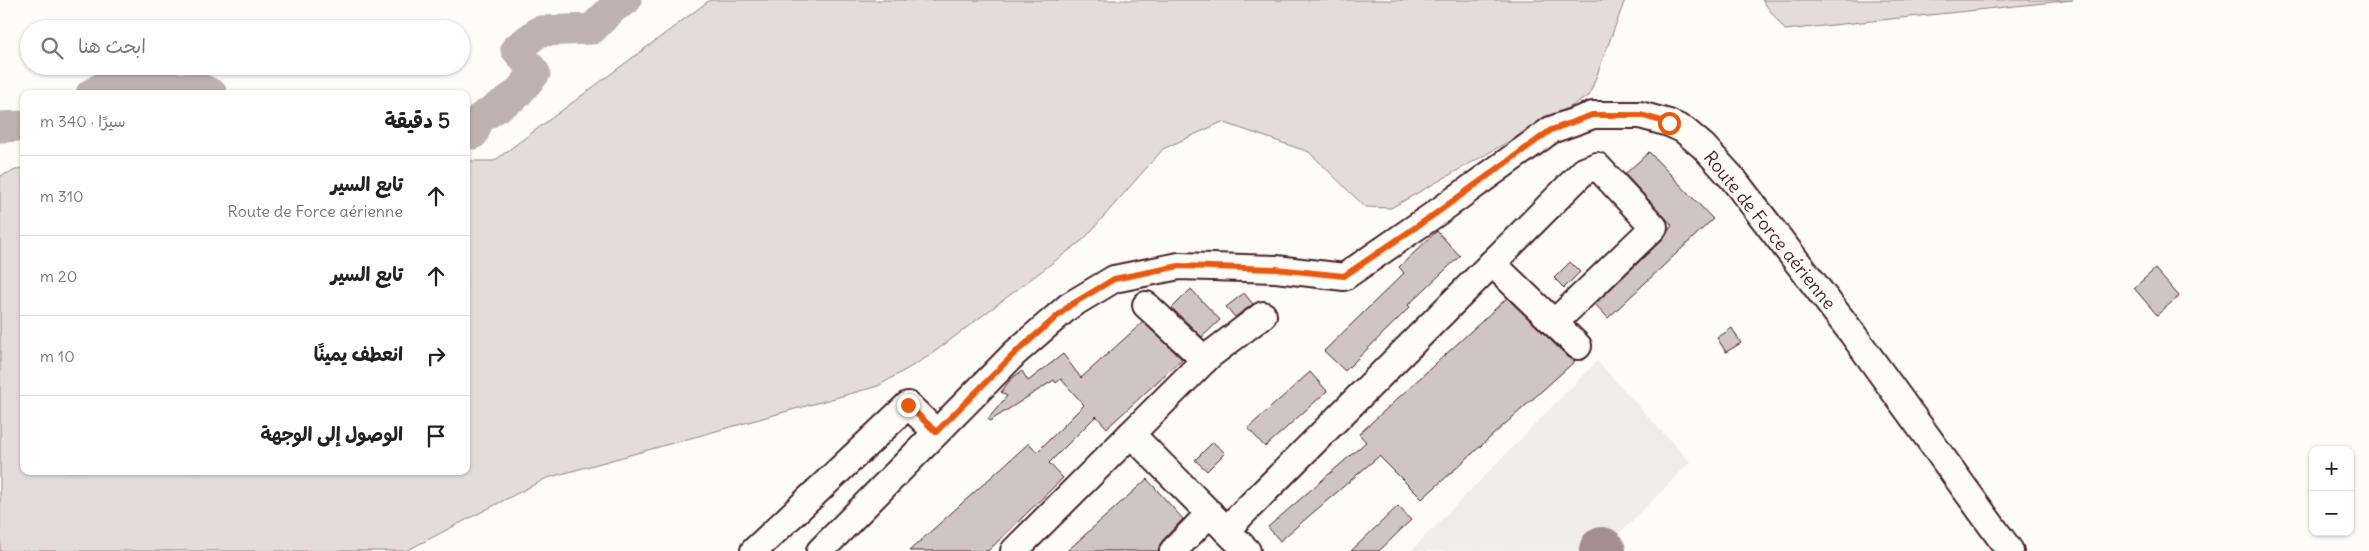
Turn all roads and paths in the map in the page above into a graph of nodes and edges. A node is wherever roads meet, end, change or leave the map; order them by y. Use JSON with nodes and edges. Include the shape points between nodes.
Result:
{"nodes":[{"id":1,"x":1492,"y":263,"type":"junction"},
{"id":2,"x":1146,"y":305,"type":"dead end"},
{"id":3,"x":1263,"y":315,"type":"dead end"},
{"id":4,"x":1554,"y":323,"type":"junction"},
{"id":5,"x":1578,"y":346,"type":"dead end"},
{"id":6,"x":1205,"y":360,"type":"junction"},
{"id":7,"x":936,"y":432,"type":"junction"},
{"id":8,"x":1131,"y":434,"type":"junction"},
{"id":9,"x":1218,"y":521,"type":"junction"},
{"id":10,"x":754,"y":551,"type":"edge"},
{"id":11,"x":820,"y":551,"type":"edge"},
{"id":12,"x":1014,"y":551,"type":"edge"},
{"id":13,"x":1173,"y":551,"type":"edge"},
{"id":14,"x":1247,"y":551,"type":"edge"},
{"id":15,"x":2010,"y":551,"type":"edge"}],
"edges":[{"from":1,"to":4,"type":"lane"},
{"from":1,"to":4,"type":"lane","via":[[1584,171],[1597,166],[1654,227]]},
{"from":1,"to":9,"type":"lane"},
{"from":2,"to":6,"type":"lane"},
{"from":3,"to":6,"type":"lane"},
{"from":4,"to":5,"type":"lane"},
{"from":6,"to":8,"type":"lane"},
{"from":7,"to":10,"type":"lane","via":[[908,405]]},
{"from":7,"to":11,"type":"lane","name":"Route de Force aérienne"},
{"from":7,"to":15,"type":"lane","name":"Route de Force aérienne","via":[[1069,306],[1114,279],[1179,266],[1276,269],[1344,276],[1551,130],[1592,115],[1640,115],[1684,130],[1734,180],[1852,333]]},
{"from":8,"to":9,"type":"lane"},
{"from":8,"to":12,"type":"lane"},
{"from":9,"to":13,"type":"lane"},
{"from":9,"to":14,"type":"lane"}]}
